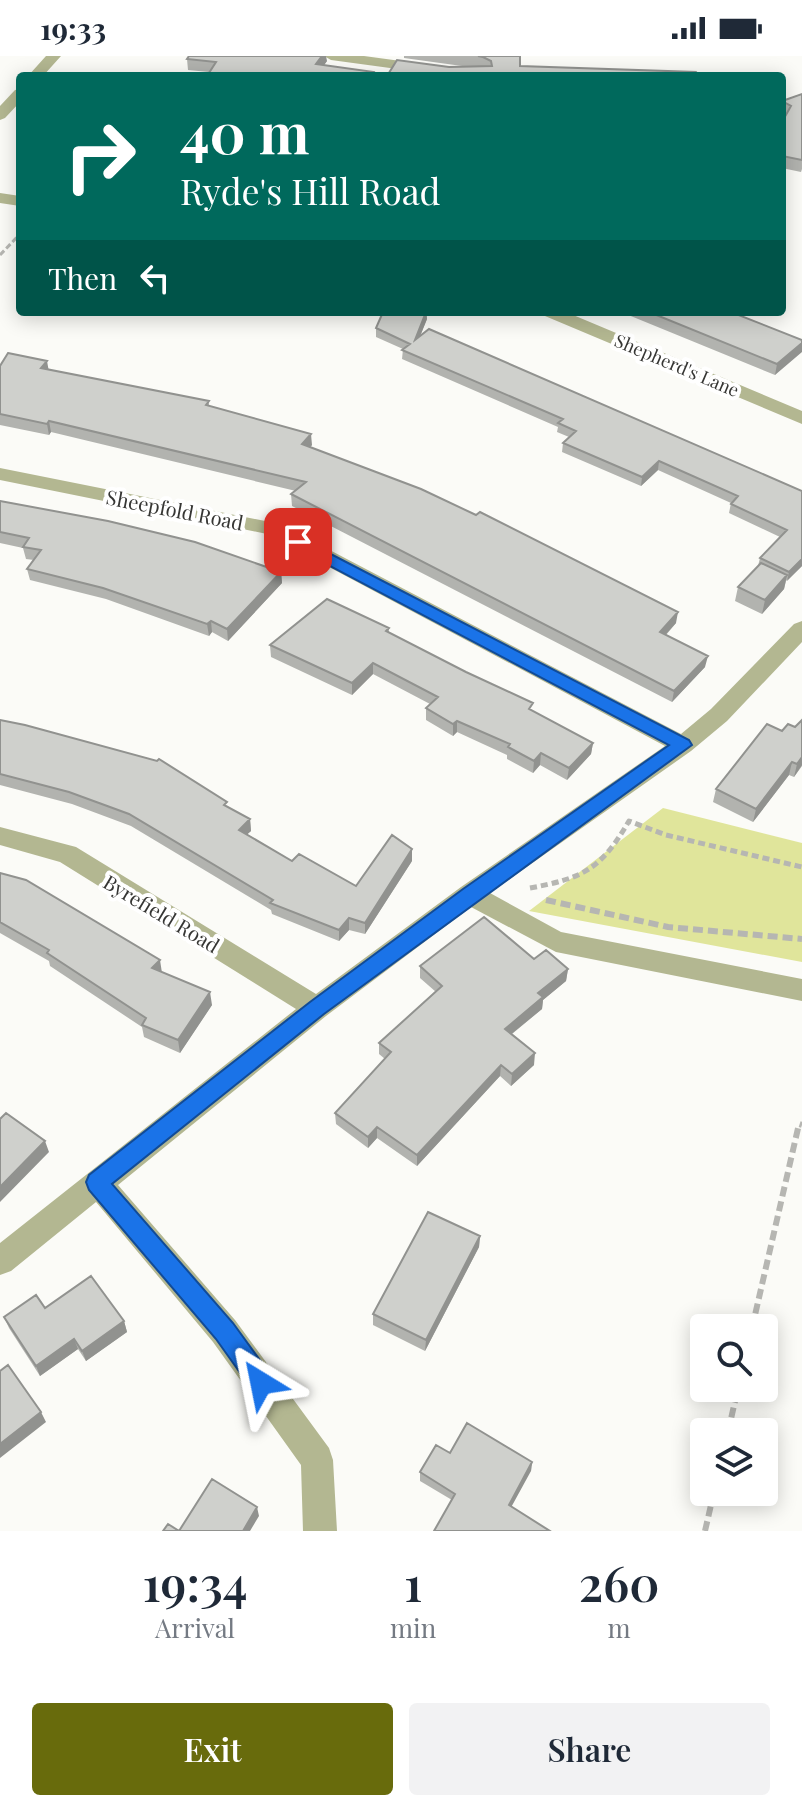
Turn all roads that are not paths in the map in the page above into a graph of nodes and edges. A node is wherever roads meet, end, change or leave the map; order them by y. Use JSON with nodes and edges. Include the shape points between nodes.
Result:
{"nodes":[{"id":1,"x":54,"y":56,"type":"edge"},
{"id":2,"x":331,"y":56,"type":"edge"},
{"id":3,"x":363,"y":58,"type":"edge"},
{"id":4,"x":39,"y":72,"type":"edge"},
{"id":5,"x":456,"y":72,"type":"edge"},
{"id":6,"x":16,"y":97,"type":"edge"},
{"id":7,"x":0,"y":115,"type":"edge"},
{"id":8,"x":560,"y":316,"type":"edge"},
{"id":9,"x":802,"y":418,"type":"edge"},
{"id":10,"x":0,"y":474,"type":"edge"},
{"id":11,"x":802,"y":629,"type":"edge"},
{"id":12,"x":683,"y":745,"type":"junction"},
{"id":13,"x":0,"y":836,"type":"edge"},
{"id":14,"x":480,"y":900,"type":"junction"},
{"id":15,"x":802,"y":990,"type":"edge"},
{"id":16,"x":317,"y":1008,"type":"junction"},
{"id":17,"x":97,"y":1182,"type":"junction"},
{"id":18,"x":0,"y":1261,"type":"edge"},
{"id":19,"x":320,"y":1531,"type":"edge"}],
"edges":[{"from":1,"to":4,"type":"street"},
{"from":2,"to":3,"type":"street"},
{"from":3,"to":5,"type":"street"},
{"from":6,"to":7,"type":"street"},
{"from":8,"to":9,"type":"street","name":"Shepherd's Lane"},
{"from":10,"to":12,"type":"street","name":"Sheepfold Road","via":[[273,529]]},
{"from":11,"to":12,"type":"street"},
{"from":12,"to":14,"type":"street"},
{"from":13,"to":16,"type":"street","name":"Byrefield Road","via":[[67,854]]},
{"from":14,"to":15,"type":"street","via":[[556,941]]},
{"from":14,"to":16,"type":"street"},
{"from":16,"to":17,"type":"street"},
{"from":17,"to":18,"type":"street"},
{"from":17,"to":19,"type":"street","via":[[224,1331],[317,1460]]}]}
